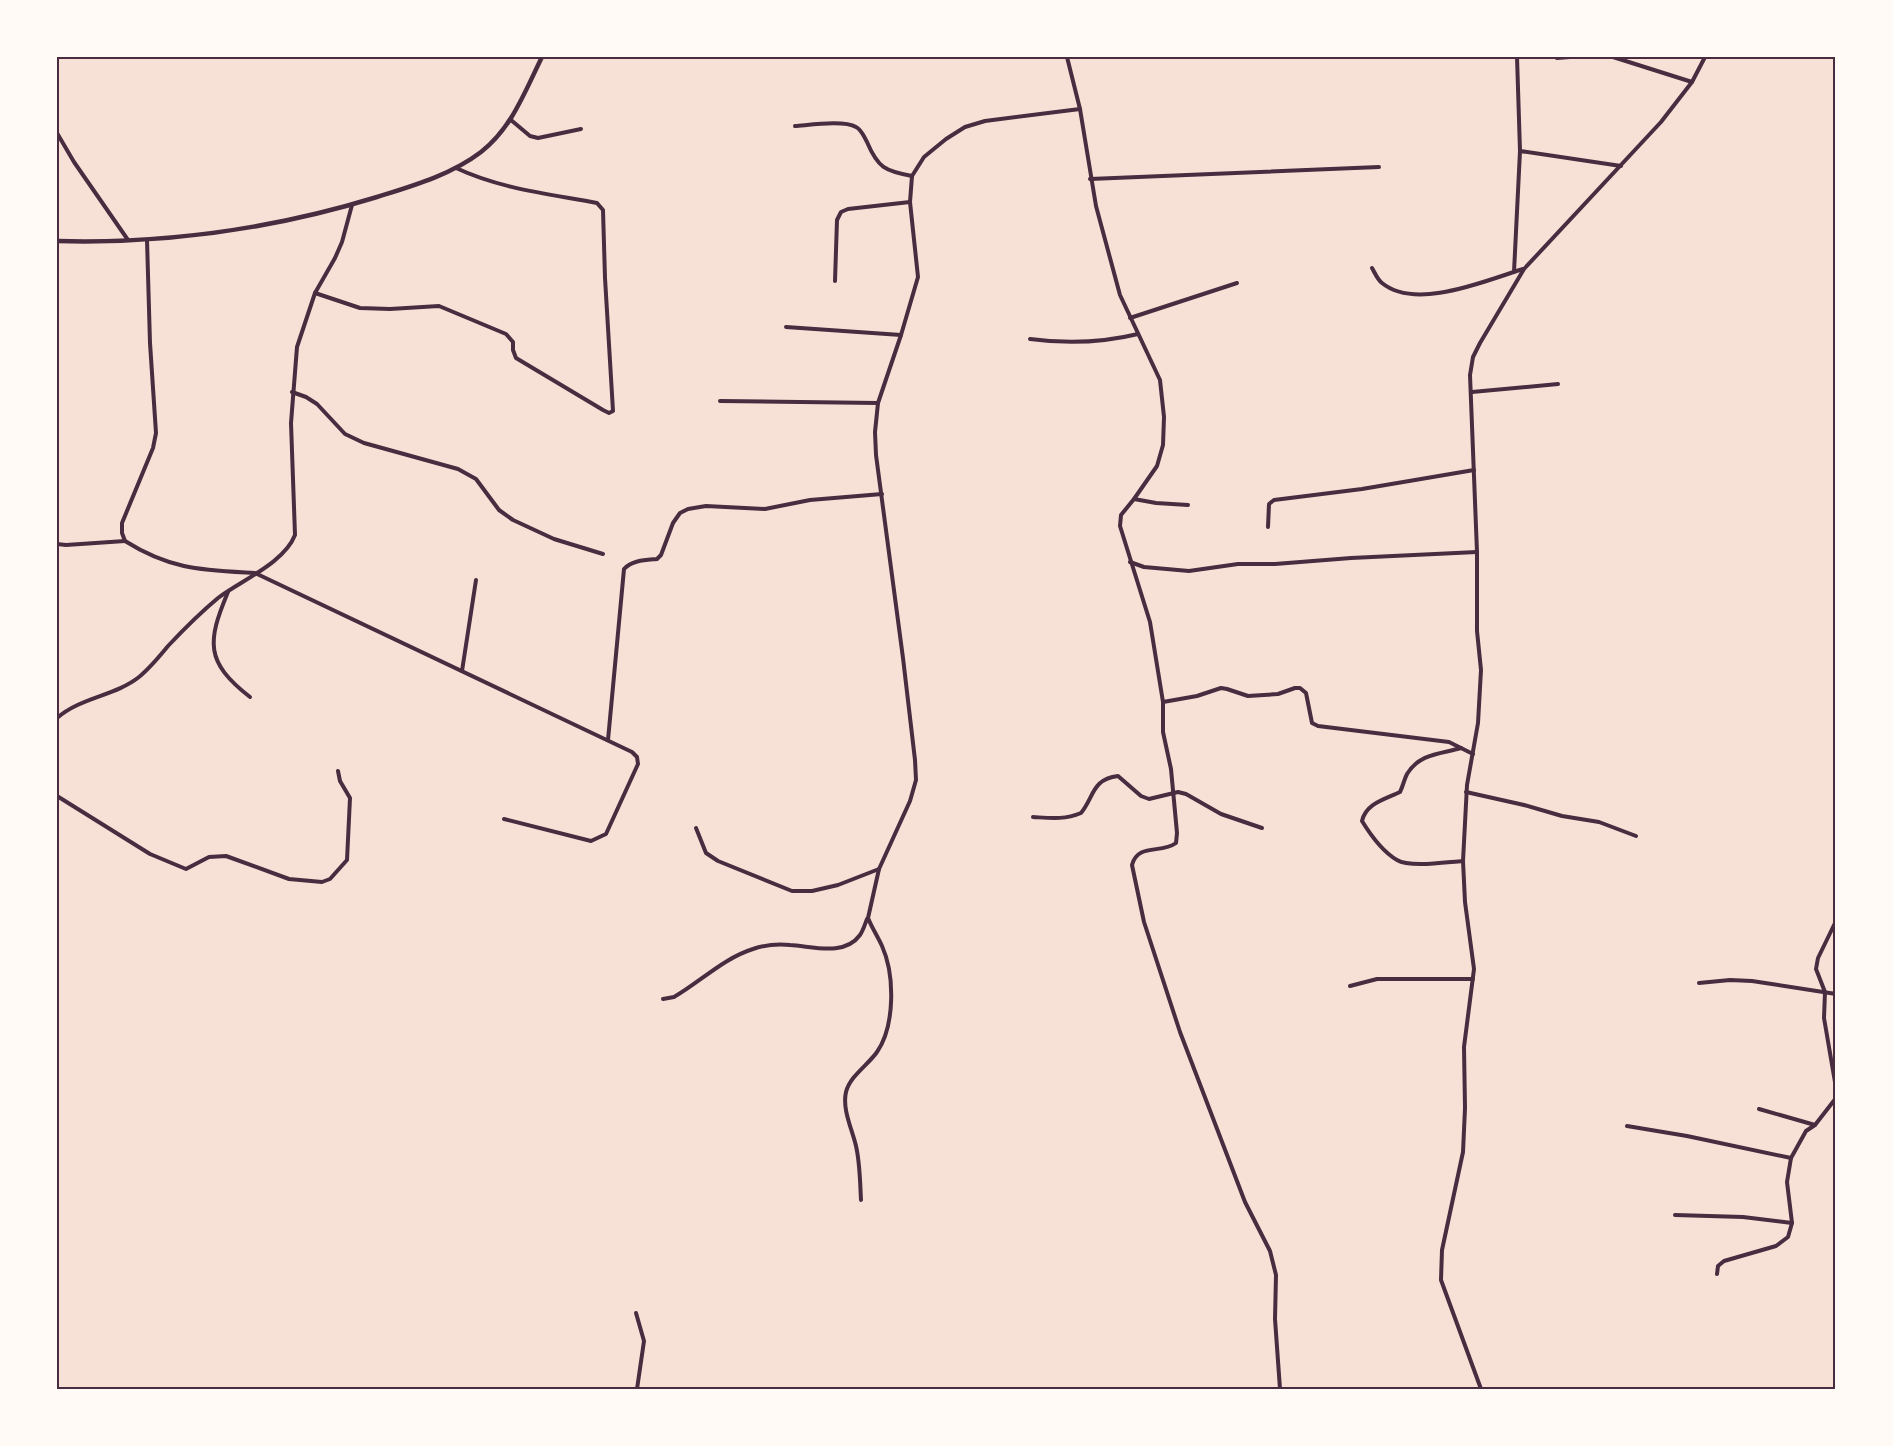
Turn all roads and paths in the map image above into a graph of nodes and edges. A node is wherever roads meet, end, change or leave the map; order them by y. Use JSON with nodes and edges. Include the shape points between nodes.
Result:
{"nodes":[{"id":1,"x":542,"y":57,"type":"edge"},
{"id":2,"x":1067,"y":57,"type":"edge"},
{"id":3,"x":1517,"y":57,"type":"edge"},
{"id":4,"x":1570,"y":57,"type":"edge"},
{"id":5,"x":1613,"y":57,"type":"edge"},
{"id":6,"x":1706,"y":57,"type":"edge"},
{"id":7,"x":1557,"y":58,"type":"edge"},
{"id":8,"x":1692,"y":82,"type":"junction"},
{"id":9,"x":1080,"y":109,"type":"junction"},
{"id":10,"x":511,"y":120,"type":"junction"},
{"id":11,"x":795,"y":126,"type":"dead end"},
{"id":12,"x":581,"y":129,"type":"dead end"},
{"id":13,"x":57,"y":133,"type":"edge"},
{"id":14,"x":1520,"y":151,"type":"junction"},
{"id":15,"x":1379,"y":166,"type":"dead end"},
{"id":16,"x":1621,"y":166,"type":"junction"},
{"id":17,"x":455,"y":168,"type":"junction"},
{"id":18,"x":912,"y":176,"type":"junction"},
{"id":19,"x":1090,"y":179,"type":"junction"},
{"id":20,"x":910,"y":202,"type":"junction"},
{"id":21,"x":352,"y":205,"type":"junction"},
{"id":22,"x":57,"y":235,"type":"edge"},
{"id":23,"x":147,"y":240,"type":"junction"},
{"id":24,"x":58,"y":241,"type":"edge"},
{"id":25,"x":128,"y":241,"type":"junction"},
{"id":26,"x":1372,"y":268,"type":"dead end"},
{"id":27,"x":1524,"y":268,"type":"junction"},
{"id":28,"x":1514,"y":272,"type":"junction"},
{"id":29,"x":835,"y":281,"type":"dead end"},
{"id":30,"x":1237,"y":283,"type":"dead end"},
{"id":31,"x":315,"y":293,"type":"junction"},
{"id":32,"x":1130,"y":318,"type":"junction"},
{"id":33,"x":786,"y":327,"type":"dead end"},
{"id":34,"x":1138,"y":334,"type":"junction"},
{"id":35,"x":901,"y":335,"type":"junction"},
{"id":36,"x":1030,"y":339,"type":"dead end"},
{"id":37,"x":1558,"y":384,"type":"dead end"},
{"id":38,"x":292,"y":392,"type":"junction"},
{"id":39,"x":1472,"y":392,"type":"junction"},
{"id":40,"x":720,"y":401,"type":"dead end"},
{"id":41,"x":878,"y":403,"type":"junction"},
{"id":42,"x":1474,"y":470,"type":"junction"},
{"id":43,"x":882,"y":494,"type":"junction"},
{"id":44,"x":1134,"y":499,"type":"junction"},
{"id":45,"x":1188,"y":505,"type":"dead end"},
{"id":46,"x":1268,"y":527,"type":"dead end"},
{"id":47,"x":125,"y":541,"type":"junction"},
{"id":48,"x":57,"y":544,"type":"edge"},
{"id":49,"x":1478,"y":552,"type":"junction"},
{"id":50,"x":603,"y":554,"type":"dead end"},
{"id":51,"x":1130,"y":562,"type":"junction"},
{"id":52,"x":255,"y":573,"type":"junction"},
{"id":53,"x":476,"y":579,"type":"dead end"},
{"id":54,"x":228,"y":591,"type":"junction"},
{"id":55,"x":462,"y":671,"type":"junction"},
{"id":56,"x":250,"y":697,"type":"dead end"},
{"id":57,"x":1163,"y":702,"type":"junction"},
{"id":58,"x":57,"y":718,"type":"edge"},
{"id":59,"x":608,"y":740,"type":"junction"},
{"id":60,"x":1462,"y":748,"type":"junction"},
{"id":61,"x":1473,"y":754,"type":"junction"},
{"id":62,"x":338,"y":771,"type":"dead end"},
{"id":63,"x":1466,"y":792,"type":"junction"},
{"id":64,"x":1174,"y":794,"type":"junction"},
{"id":65,"x":57,"y":796,"type":"edge"},
{"id":66,"x":1033,"y":817,"type":"dead end"},
{"id":67,"x":504,"y":819,"type":"dead end"},
{"id":68,"x":696,"y":828,"type":"dead end"},
{"id":69,"x":1262,"y":828,"type":"dead end"},
{"id":70,"x":1636,"y":836,"type":"dead end"},
{"id":71,"x":1463,"y":861,"type":"junction"},
{"id":72,"x":879,"y":869,"type":"junction"},
{"id":73,"x":868,"y":918,"type":"junction"},
{"id":74,"x":1836,"y":921,"type":"edge"},
{"id":75,"x":1473,"y":979,"type":"junction"},
{"id":76,"x":1699,"y":983,"type":"dead end"},
{"id":77,"x":1350,"y":986,"type":"dead end"},
{"id":78,"x":1825,"y":992,"type":"junction"},
{"id":79,"x":1836,"y":994,"type":"edge"},
{"id":80,"x":663,"y":999,"type":"dead end"},
{"id":81,"x":1836,"y":1088,"type":"edge"},
{"id":82,"x":1836,"y":1098,"type":"edge"},
{"id":83,"x":1759,"y":1109,"type":"dead end"},
{"id":84,"x":1815,"y":1125,"type":"junction"},
{"id":85,"x":1628,"y":1126,"type":"dead end"},
{"id":86,"x":1791,"y":1158,"type":"junction"},
{"id":87,"x":861,"y":1200,"type":"dead end"},
{"id":88,"x":1675,"y":1215,"type":"dead end"},
{"id":89,"x":1792,"y":1223,"type":"junction"},
{"id":90,"x":1717,"y":1274,"type":"dead end"},
{"id":91,"x":636,"y":1313,"type":"dead end"},
{"id":92,"x":637,"y":1389,"type":"edge"},
{"id":93,"x":1280,"y":1389,"type":"edge"},
{"id":94,"x":1481,"y":1389,"type":"edge"}],
"edges":[{"from":1,"to":10,"type":"street"},
{"from":2,"to":9,"type":"street"},
{"from":3,"to":14,"type":"street"},
{"from":4,"to":7,"type":"street"},
{"from":5,"to":8,"type":"street"},
{"from":6,"to":8,"type":"street"},
{"from":8,"to":16,"type":"street"},
{"from":9,"to":18,"type":"street","via":[[965,127],[924,157]]},
{"from":9,"to":19,"type":"street"},
{"from":10,"to":12,"type":"street","via":[[538,138]]},
{"from":10,"to":17,"type":"street","via":[[481,152]]},
{"from":11,"to":18,"type":"street","via":[[856,127],[875,161],[896,173]]},
{"from":13,"to":25,"type":"street"},
{"from":14,"to":16,"type":"street"},
{"from":14,"to":28,"type":"street"},
{"from":15,"to":19,"type":"street"},
{"from":16,"to":27,"type":"street"},
{"from":17,"to":21,"type":"street"},
{"from":17,"to":31,"type":"street","via":[[524,190],[597,203],[603,210],[613,411],[603,410],[516,358],[513,342],[506,334],[439,306],[360,308]]},
{"from":18,"to":20,"type":"street"},
{"from":19,"to":32,"type":"street","via":[[1120,295]]},
{"from":20,"to":29,"type":"street","via":[[841,212],[837,220]]},
{"from":20,"to":35,"type":"street","via":[[918,277]]},
{"from":21,"to":23,"type":"street","via":[[264,226]]},
{"from":21,"to":31,"type":"street","via":[[335,258]]},
{"from":22,"to":24,"type":"street"},
{"from":23,"to":25,"type":"street"},
{"from":23,"to":47,"type":"street","via":[[156,433],[122,523]]},
{"from":24,"to":25,"type":"street"},
{"from":26,"to":28,"type":"street","via":[[1380,282],[1392,290],[1419,295]]},
{"from":27,"to":28,"type":"street"},
{"from":27,"to":39,"type":"street","via":[[1473,357]]},
{"from":30,"to":32,"type":"street"},
{"from":31,"to":38,"type":"street","via":[[297,347]]},
{"from":32,"to":34,"type":"street"},
{"from":33,"to":35,"type":"street"},
{"from":34,"to":36,"type":"street","via":[[1109,341],[1065,343]]},
{"from":34,"to":44,"type":"street","via":[[1160,380],[1164,417],[1163,445],[1157,465]]},
{"from":35,"to":41,"type":"street"},
{"from":37,"to":39,"type":"street"},
{"from":38,"to":50,"type":"street","via":[[317,404],[345,434],[458,469],[476,479],[499,510],[513,520],[554,539]]},
{"from":38,"to":52,"type":"street","via":[[295,534],[282,555]]},
{"from":39,"to":42,"type":"street"},
{"from":40,"to":41,"type":"street"},
{"from":41,"to":43,"type":"street","via":[[875,432]]},
{"from":42,"to":46,"type":"street","via":[[1274,500],[1267,509]]},
{"from":42,"to":49,"type":"street"},
{"from":43,"to":59,"type":"street","via":[[810,500],[765,509],[706,506],[680,513],[657,559],[628,564],[624,569]]},
{"from":43,"to":72,"type":"street","via":[[916,780]]},
{"from":44,"to":45,"type":"street"},
{"from":44,"to":51,"type":"street","via":[[1121,515],[1120,526]]},
{"from":47,"to":48,"type":"street"},
{"from":47,"to":52,"type":"street","via":[[170,563]]},
{"from":49,"to":51,"type":"street","via":[[1238,564],[1188,571]]},
{"from":49,"to":61,"type":"street","via":[[1477,631],[1481,670]]},
{"from":51,"to":57,"type":"street","via":[[1150,622]]},
{"from":52,"to":54,"type":"street"},
{"from":52,"to":55,"type":"street"},
{"from":53,"to":55,"type":"street"},
{"from":54,"to":56,"type":"street","via":[[218,616],[214,658],[221,671]]},
{"from":54,"to":58,"type":"street","via":[[194,619],[140,677],[115,692],[77,704]]},
{"from":55,"to":59,"type":"street"},
{"from":57,"to":60,"type":"street","via":[[1221,688],[1248,696],[1300,688],[1306,693],[1312,723],[1318,726],[1433,739]]},
{"from":57,"to":64,"type":"street","via":[[1163,732]]},
{"from":59,"to":67,"type":"street","via":[[632,752],[638,764],[606,834],[591,841]]},
{"from":60,"to":61,"type":"street"},
{"from":60,"to":71,"type":"street","via":[[1424,758],[1407,775],[1400,792],[1368,808],[1362,820],[1396,860]]},
{"from":61,"to":63,"type":"street"},
{"from":62,"to":65,"type":"street","via":[[350,798],[347,860],[322,882],[289,879],[226,856],[209,856],[186,869],[177,867]]},
{"from":63,"to":70,"type":"street","via":[[1599,822]]},
{"from":63,"to":71,"type":"street"},
{"from":64,"to":66,"type":"street","via":[[1149,799],[1118,776],[1109,777],[1091,793],[1081,813],[1058,819]]},
{"from":64,"to":69,"type":"street","via":[[1186,794],[1221,814]]},
{"from":64,"to":93,"type":"street","via":[[1176,843],[1143,851],[1134,856],[1132,865],[1144,922],[1180,1032],[1245,1202],[1270,1251],[1276,1275]]},
{"from":68,"to":72,"type":"street","via":[[706,853],[718,861],[792,891],[838,885]]},
{"from":71,"to":75,"type":"street"},
{"from":72,"to":73,"type":"street"},
{"from":73,"to":80,"type":"street","via":[[860,936],[851,944],[821,949],[789,945],[753,949],[674,997]]},
{"from":73,"to":87,"type":"street","via":[[888,963],[889,1024],[876,1054],[846,1091]]},
{"from":74,"to":78,"type":"street","via":[[1816,969]]},
{"from":75,"to":77,"type":"street","via":[[1377,979]]},
{"from":75,"to":94,"type":"street","via":[[1464,1047],[1462,1152],[1442,1250],[1441,1280]]},
{"from":76,"to":78,"type":"street","via":[[1752,981]]},
{"from":78,"to":79,"type":"street"},
{"from":78,"to":81,"type":"street","via":[[1824,1018]]},
{"from":82,"to":84,"type":"street"},
{"from":83,"to":84,"type":"street"},
{"from":84,"to":86,"type":"street","via":[[1806,1131]]},
{"from":85,"to":86,"type":"street"},
{"from":86,"to":89,"type":"street","via":[[1786,1182]]},
{"from":88,"to":89,"type":"street"},
{"from":89,"to":90,"type":"street","via":[[1788,1237],[1776,1246],[1724,1260]]},
{"from":91,"to":92,"type":"street","via":[[644,1341]]}]}
